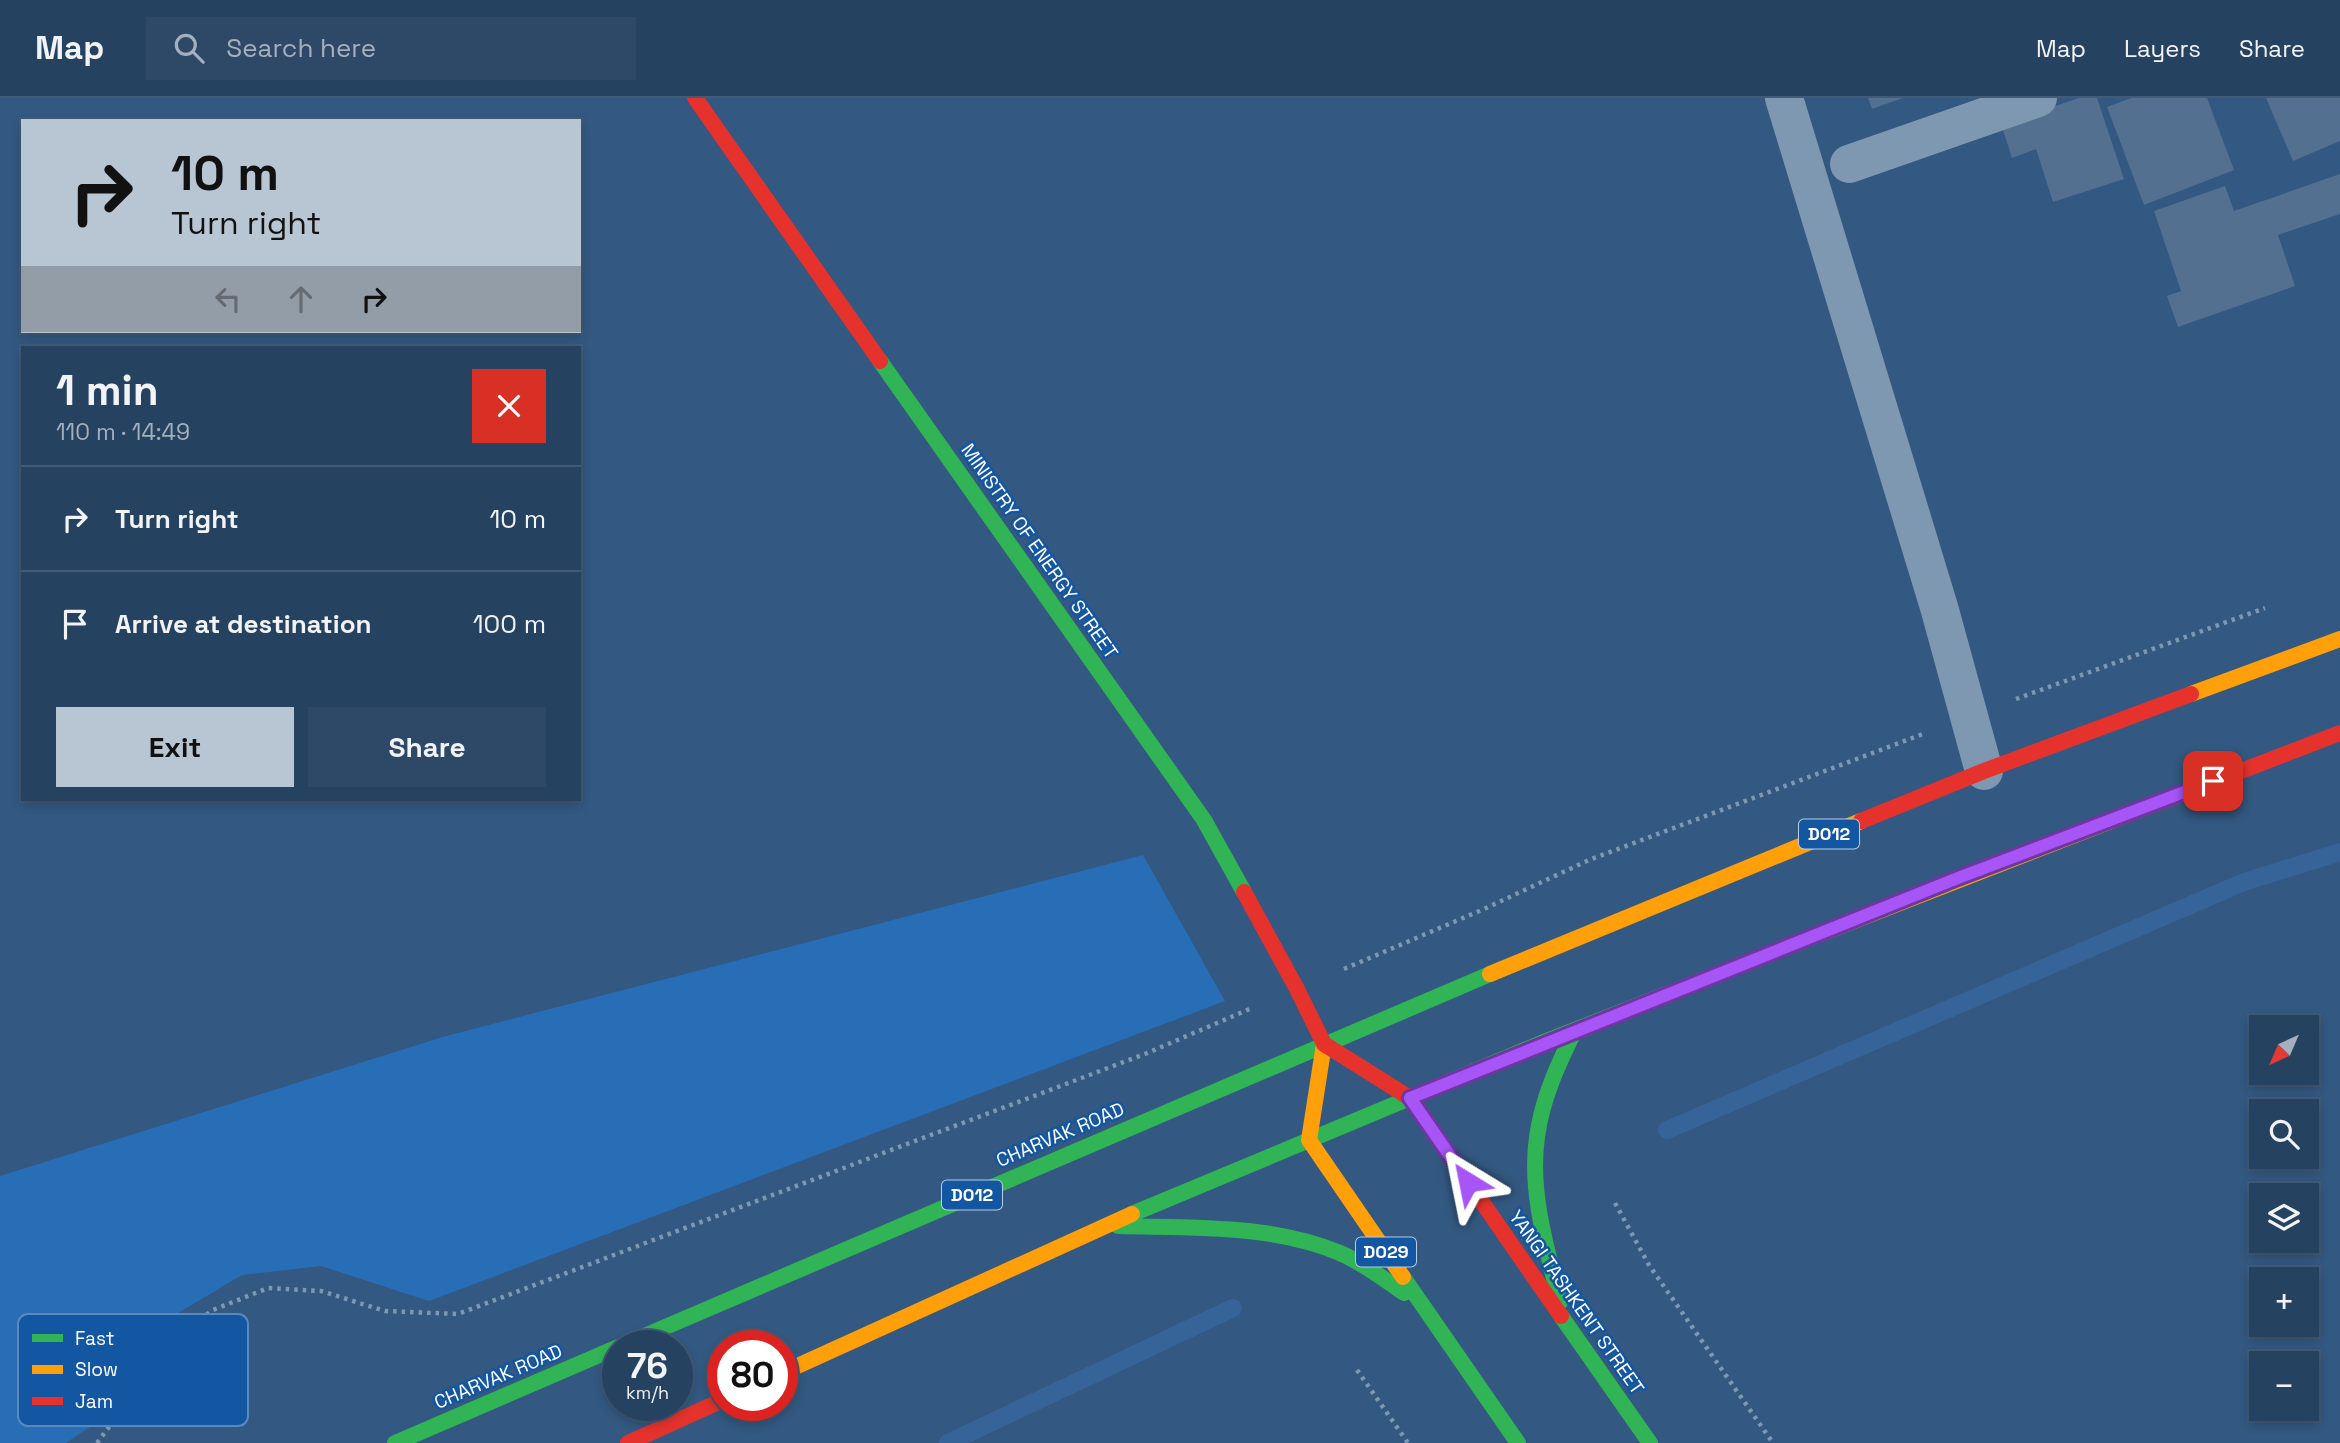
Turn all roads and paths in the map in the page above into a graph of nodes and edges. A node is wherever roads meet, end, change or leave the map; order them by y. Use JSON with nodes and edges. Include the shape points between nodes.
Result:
{"nodes":[{"id":1,"x":695,"y":98,"type":"edge"},
{"id":2,"x":1784,"y":98,"type":"edge"},
{"id":3,"x":2038,"y":98,"type":"edge"},
{"id":4,"x":1849,"y":164,"type":"dead end"},
{"id":5,"x":2265,"y":608,"type":"dead end"},
{"id":6,"x":2340,"y":639,"type":"edge"},
{"id":7,"x":1968,"y":717,"type":"junction"},
{"id":8,"x":2340,"y":733,"type":"edge"},
{"id":9,"x":1984,"y":771,"type":"junction"},
{"id":10,"x":1297,"y":989,"type":"junction"},
{"id":11,"x":1575,"y":1030,"type":"junction"},
{"id":12,"x":1324,"y":1045,"type":"junction"},
{"id":13,"x":1410,"y":1098,"type":"junction"},
{"id":14,"x":1309,"y":1140,"type":"junction"},
{"id":15,"x":1615,"y":1203,"type":"dead end"},
{"id":16,"x":1105,"y":1225,"type":"junction"},
{"id":17,"x":1423,"y":1306,"type":"junction"},
{"id":18,"x":207,"y":1314,"type":"edge"},
{"id":19,"x":1563,"y":1319,"type":"junction"},
{"id":20,"x":656,"y":1330,"type":"edge"},
{"id":21,"x":602,"y":1353,"type":"edge"},
{"id":22,"x":798,"y":1366,"type":"edge"},
{"id":23,"x":1357,"y":1370,"type":"dead end"},
{"id":24,"x":707,"y":1407,"type":"edge"},
{"id":25,"x":110,"y":1426,"type":"edge"},
{"id":26,"x":97,"y":1443,"type":"edge"},
{"id":27,"x":395,"y":1443,"type":"edge"},
{"id":28,"x":628,"y":1443,"type":"edge"},
{"id":29,"x":1408,"y":1443,"type":"edge"},
{"id":30,"x":1518,"y":1443,"type":"edge"},
{"id":31,"x":1650,"y":1443,"type":"edge"},
{"id":32,"x":1773,"y":1443,"type":"edge"}],
"edges":[{"from":1,"to":10,"type":"main road","name":"MINISTRY OF ENERGY STREET","via":[[1205,820]]},
{"from":2,"to":7,"type":"street","via":[[1939,607]]},
{"from":3,"to":4,"type":"street"},
{"from":5,"to":7,"type":"path"},
{"from":6,"to":9,"type":"main road","number":"D012"},
{"from":7,"to":9,"type":"street"},
{"from":7,"to":10,"type":"path","via":[[1589,860]]},
{"from":8,"to":11,"type":"main road"},
{"from":9,"to":12,"type":"main road","number":"D012"},
{"from":10,"to":12,"type":"main road","name":"MINISTRY OF ENERGY STREET"},
{"from":10,"to":18,"type":"path","via":[[1145,1054],[458,1314],[384,1311],[321,1291],[268,1288]]},
{"from":11,"to":13,"type":"main road"},
{"from":11,"to":19,"type":"main road","via":[[1557,1067],[1537,1139],[1540,1206]]},
{"from":12,"to":13,"type":"main road","name":"YANGI TASHKENT STREET"},
{"from":12,"to":14,"type":"main road"},
{"from":12,"to":20,"type":"main road","name":"CHARVAK ROAD","number":"D012"},
{"from":13,"to":14,"type":"main road"},
{"from":13,"to":19,"type":"main road","name":"YANGI TASHKENT STREET"},
{"from":14,"to":16,"type":"main road"},
{"from":14,"to":17,"type":"main road","number":"D029"},
{"from":15,"to":32,"type":"path","via":[[1649,1265]]},
{"from":16,"to":17,"type":"main road","via":[[1220,1229],[1291,1238],[1340,1253]]},
{"from":16,"to":22,"type":"main road"},
{"from":17,"to":30,"type":"main road","number":"D029"},
{"from":19,"to":31,"type":"main road","name":"YANGI TASHKENT STREET"},
{"from":21,"to":27,"type":"main road","name":"CHARVAK ROAD","number":"D012"},
{"from":23,"to":29,"type":"path"},
{"from":24,"to":28,"type":"main road"},
{"from":25,"to":26,"type":"path"}]}
